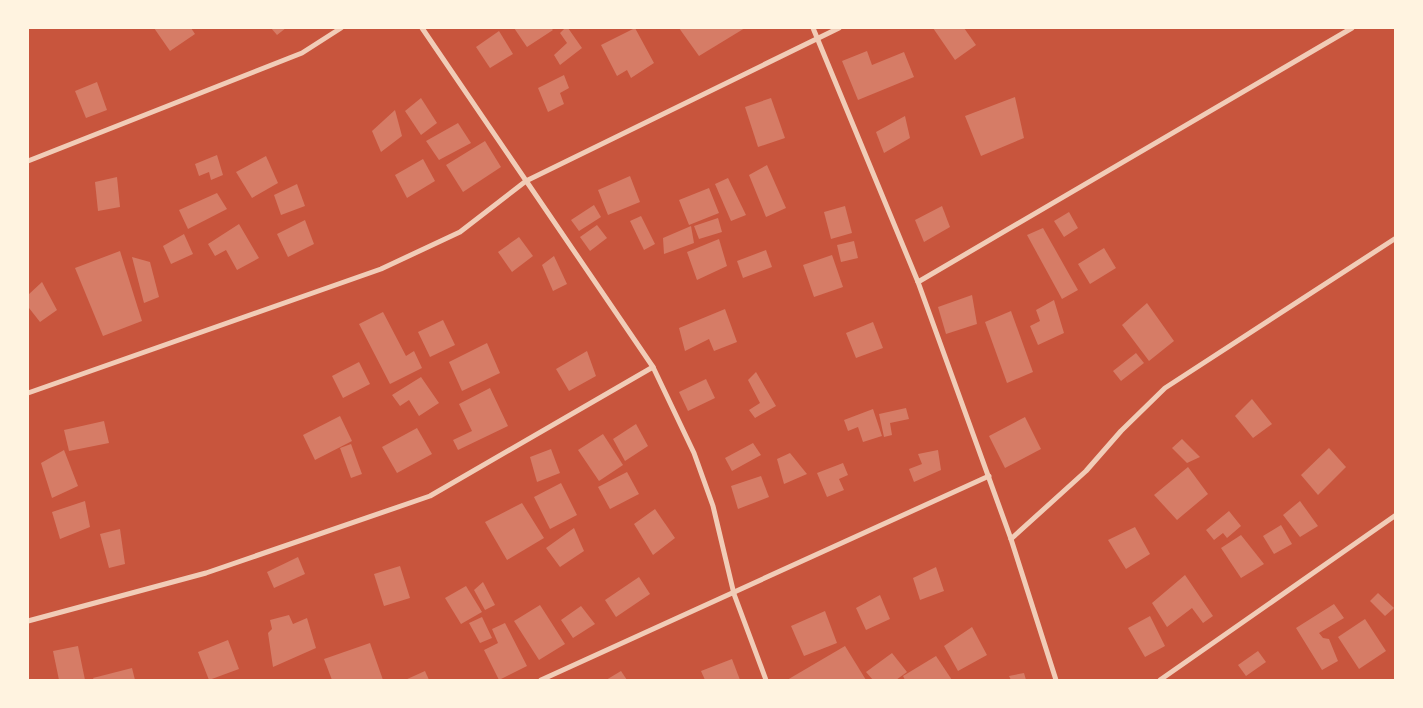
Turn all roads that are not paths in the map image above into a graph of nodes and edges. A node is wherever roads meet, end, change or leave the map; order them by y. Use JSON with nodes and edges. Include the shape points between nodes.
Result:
{"nodes":[{"id":1,"x":341,"y":28,"type":"edge"},
{"id":2,"x":422,"y":28,"type":"edge"},
{"id":3,"x":813,"y":28,"type":"edge"},
{"id":4,"x":839,"y":28,"type":"edge"},
{"id":5,"x":1352,"y":28,"type":"edge"},
{"id":6,"x":817,"y":38,"type":"junction"},
{"id":7,"x":28,"y":161,"type":"edge"},
{"id":8,"x":526,"y":181,"type":"junction"},
{"id":9,"x":1396,"y":238,"type":"edge"},
{"id":10,"x":918,"y":282,"type":"junction"},
{"id":11,"x":653,"y":367,"type":"junction"},
{"id":12,"x":28,"y":393,"type":"edge"},
{"id":13,"x":989,"y":476,"type":"junction"},
{"id":14,"x":1396,"y":515,"type":"edge"},
{"id":15,"x":1011,"y":539,"type":"junction"},
{"id":16,"x":734,"y":594,"type":"junction"},
{"id":17,"x":28,"y":621,"type":"edge"},
{"id":18,"x":541,"y":680,"type":"edge"},
{"id":19,"x":766,"y":680,"type":"edge"},
{"id":20,"x":1056,"y":680,"type":"edge"},
{"id":21,"x":1160,"y":680,"type":"edge"}],
"edges":[{"from":1,"to":7,"type":"street","via":[[302,53]]},
{"from":2,"to":8,"type":"street"},
{"from":3,"to":6,"type":"street"},
{"from":4,"to":6,"type":"street"},
{"from":5,"to":10,"type":"street"},
{"from":6,"to":8,"type":"street"},
{"from":6,"to":10,"type":"street"},
{"from":8,"to":11,"type":"street"},
{"from":8,"to":12,"type":"street","via":[[460,232],[381,269]]},
{"from":9,"to":15,"type":"street","via":[[1165,388],[1086,471]]},
{"from":10,"to":13,"type":"street"},
{"from":11,"to":16,"type":"street","via":[[694,453],[712,506]]},
{"from":11,"to":17,"type":"street","via":[[430,496],[206,573]]},
{"from":13,"to":15,"type":"street"},
{"from":13,"to":16,"type":"street"},
{"from":14,"to":21,"type":"street"},
{"from":15,"to":20,"type":"street"},
{"from":16,"to":18,"type":"street"},
{"from":16,"to":19,"type":"street"}]}
